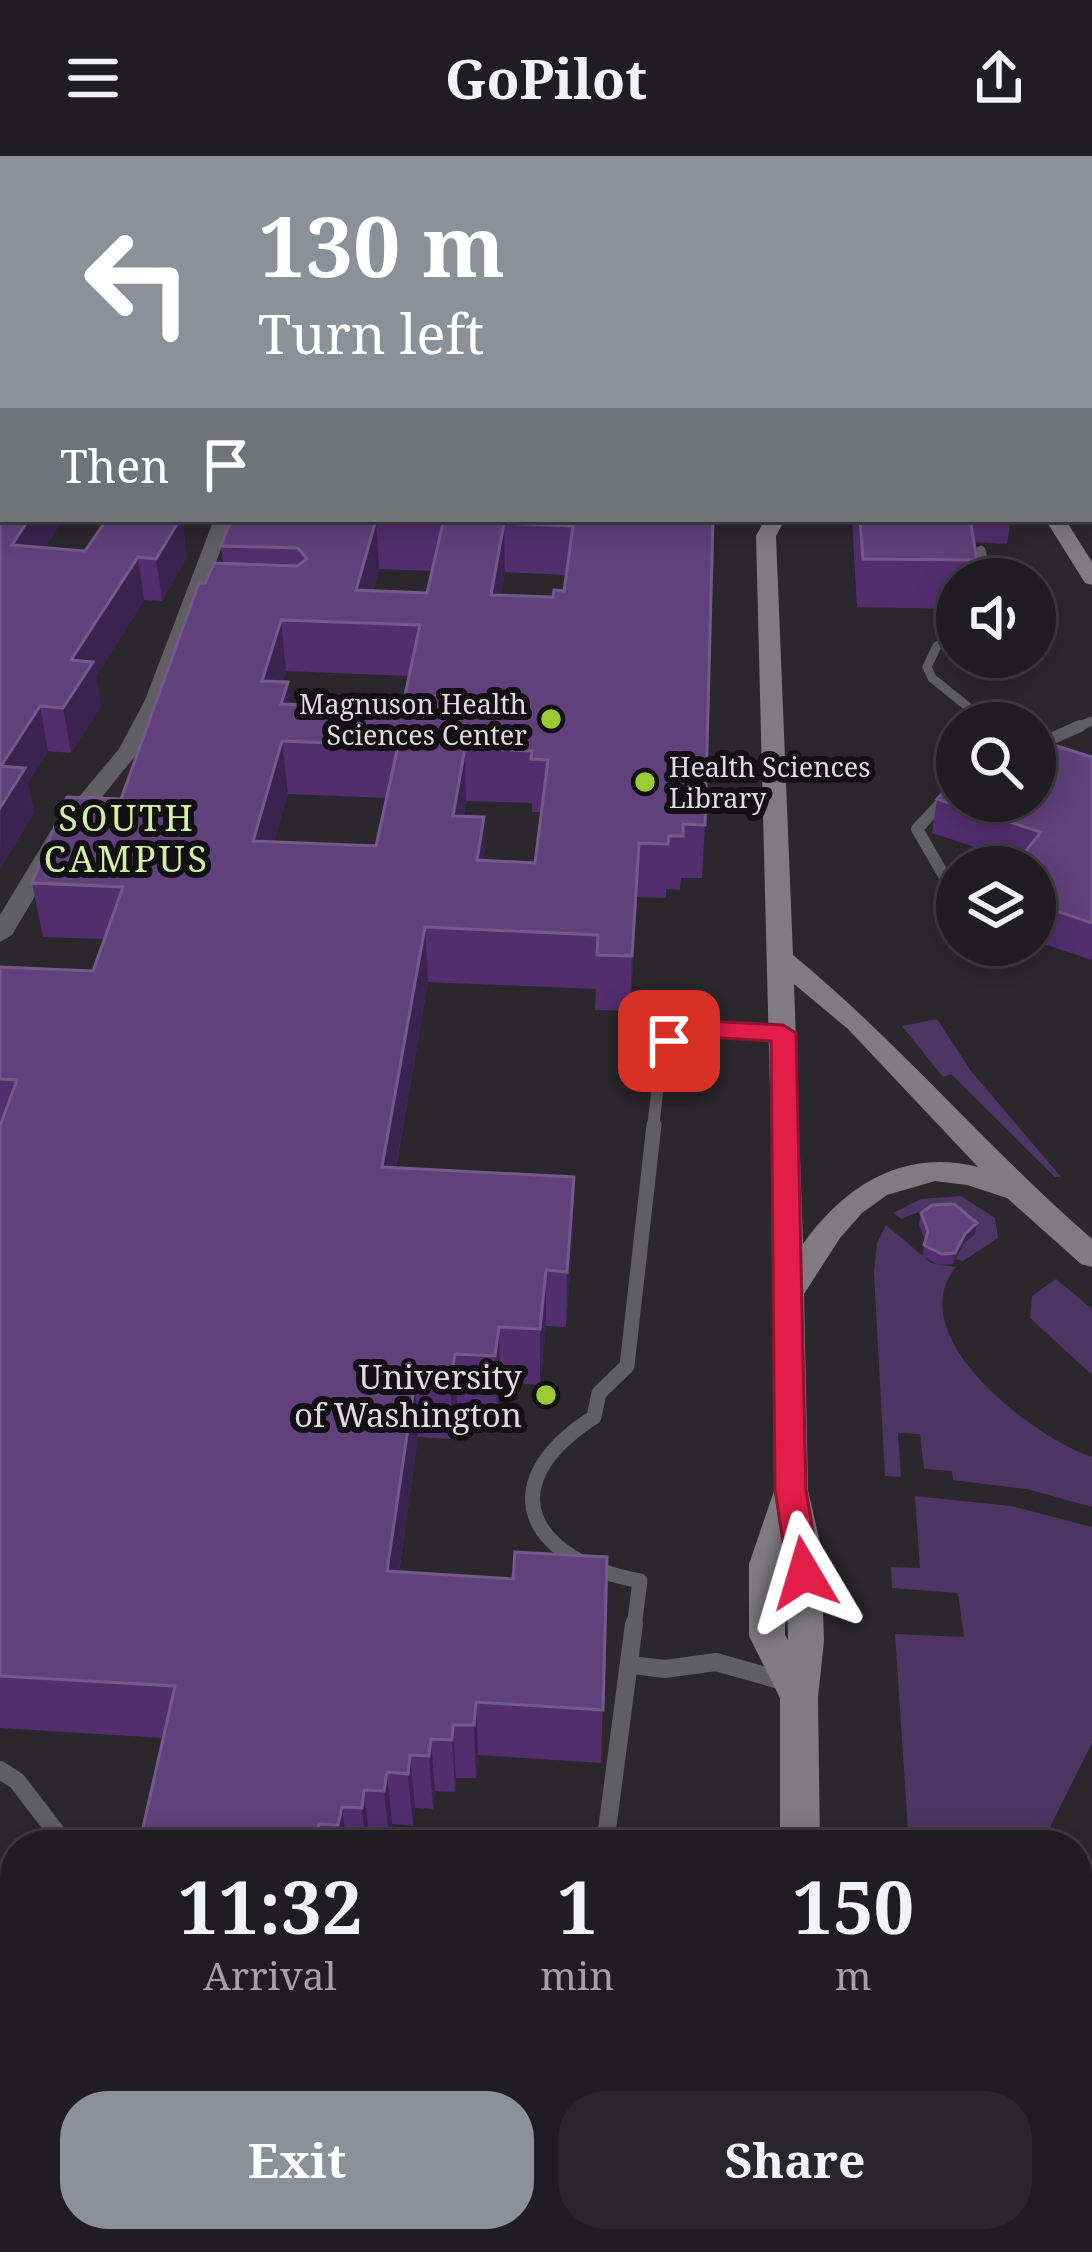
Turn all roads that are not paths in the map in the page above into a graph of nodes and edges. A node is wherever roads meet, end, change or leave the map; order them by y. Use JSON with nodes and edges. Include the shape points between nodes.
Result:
{"nodes":[{"id":1,"x":222,"y":522,"type":"edge"},
{"id":2,"x":1057,"y":522,"type":"edge"},
{"id":3,"x":764,"y":525,"type":"edge"},
{"id":4,"x":981,"y":550,"type":"edge"},
{"id":5,"x":983,"y":558,"type":"edge"},
{"id":6,"x":1092,"y":579,"type":"edge"},
{"id":7,"x":936,"y":648,"type":"edge"},
{"id":8,"x":962,"y":702,"type":"edge"},
{"id":9,"x":1092,"y":722,"type":"edge"},
{"id":10,"x":1056,"y":737,"type":"edge"},
{"id":11,"x":936,"y":809,"type":"edge"},
{"id":12,"x":936,"y":862,"type":"edge"},
{"id":13,"x":0,"y":934,"type":"edge"},
{"id":14,"x":780,"y":958,"type":"junction"},
{"id":15,"x":783,"y":1033,"type":"junction"},
{"id":16,"x":1021,"y":1194,"type":"junction"},
{"id":17,"x":1092,"y":1256,"type":"edge"},
{"id":18,"x":788,"y":1298,"type":"junction"},
{"id":19,"x":632,"y":1665,"type":"junction"},
{"id":20,"x":797,"y":1689,"type":"junction"},
{"id":21,"x":0,"y":1770,"type":"edge"},
{"id":22,"x":54,"y":1830,"type":"edge"},
{"id":23,"x":608,"y":1830,"type":"edge"},
{"id":24,"x":800,"y":1830,"type":"edge"}],
"edges":[{"from":1,"to":13,"type":"street","via":[[198,603],[128,751],[60,834]]},
{"from":2,"to":6,"type":"main road"},
{"from":3,"to":14,"type":"main road"},
{"from":4,"to":5,"type":"lane"},
{"from":7,"to":8,"type":"lane","via":[[926,667]]},
{"from":9,"to":10,"type":"lane"},
{"from":11,"to":12,"type":"lane","via":[[917,829]]},
{"from":14,"to":15,"type":"main road"},
{"from":14,"to":16,"type":"main road","via":[[858,1023]]},
{"from":15,"to":18,"type":"main road"},
{"from":15,"to":19,"type":"lane","via":[[690,1031],[662,1049],[627,1366],[599,1393],[594,1417],[549,1445],[530,1489],[543,1535],[586,1570],[640,1581]]},
{"from":16,"to":17,"type":"main road"},
{"from":16,"to":18,"type":"main road","via":[[974,1173],[923,1174],[877,1187],[847,1206],[817,1243]]},
{"from":18,"to":20,"type":"main road","via":[[791,1490],[767,1564],[767,1636]]},
{"from":19,"to":20,"type":"lane","via":[[664,1670],[716,1662]]},
{"from":19,"to":23,"type":"lane"},
{"from":20,"to":24,"type":"main road"},
{"from":21,"to":22,"type":"lane"}]}
